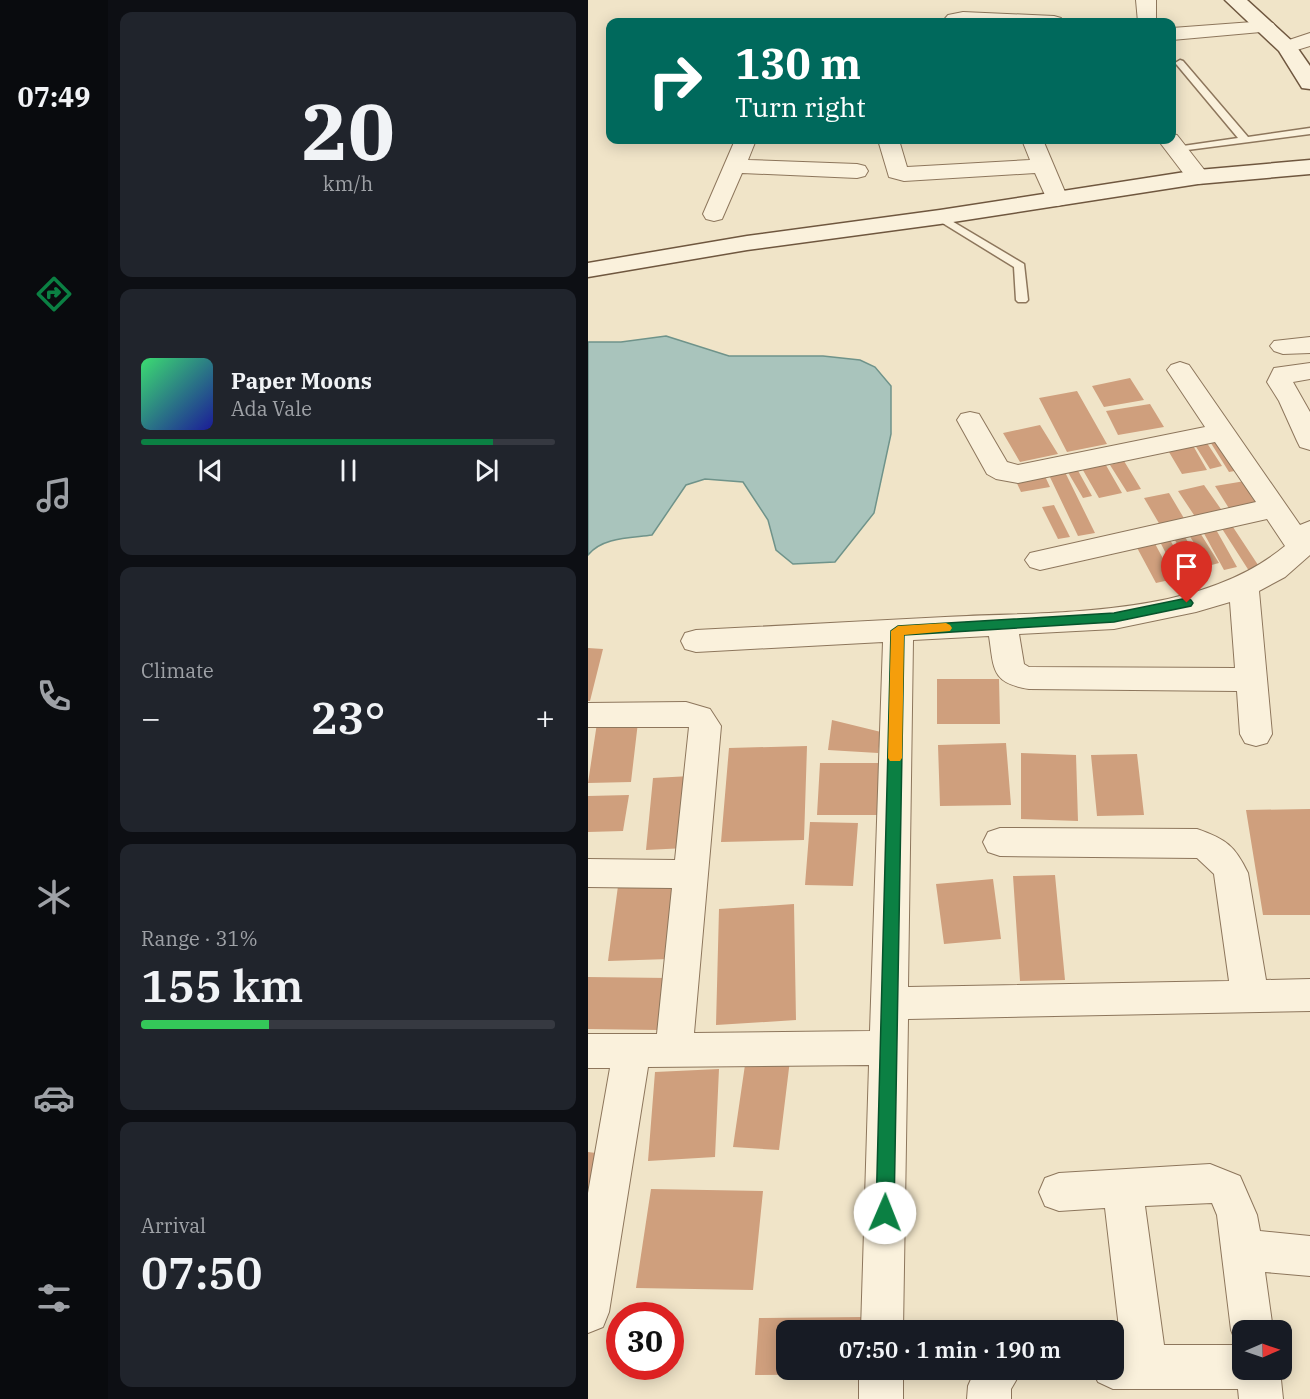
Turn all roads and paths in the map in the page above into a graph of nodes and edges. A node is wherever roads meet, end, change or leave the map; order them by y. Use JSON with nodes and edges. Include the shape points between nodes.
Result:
{"nodes":[{"id":1,"x":1146,"y":0,"type":"edge"},
{"id":2,"x":1236,"y":0,"type":"edge"},
{"id":3,"x":1147,"y":18,"type":"edge"},
{"id":4,"x":1266,"y":27,"type":"junction"},
{"id":5,"x":1176,"y":34,"type":"edge"},
{"id":6,"x":1310,"y":39,"type":"edge"},
{"id":7,"x":1287,"y":47,"type":"junction"},
{"id":8,"x":1180,"y":63,"type":"dead end"},
{"id":9,"x":1308,"y":76,"type":"edge"},
{"id":10,"x":1310,"y":131,"type":"edge"},
{"id":11,"x":1245,"y":140,"type":"junction"},
{"id":12,"x":743,"y":144,"type":"edge"},
{"id":13,"x":890,"y":144,"type":"edge"},
{"id":14,"x":1035,"y":144,"type":"edge"},
{"id":15,"x":1173,"y":145,"type":"edge"},
{"id":16,"x":734,"y":166,"type":"junction"},
{"id":17,"x":1044,"y":166,"type":"junction"},
{"id":18,"x":1310,"y":167,"type":"edge"},
{"id":19,"x":857,"y":171,"type":"dead end"},
{"id":20,"x":1198,"y":177,"type":"junction"},
{"id":21,"x":1058,"y":199,"type":"junction"},
{"id":22,"x":714,"y":214,"type":"dead end"},
{"id":23,"x":939,"y":217,"type":"junction"},
{"id":24,"x":588,"y":270,"type":"edge"},
{"id":25,"x":1022,"y":300,"type":"dead end"},
{"id":26,"x":1310,"y":345,"type":"edge"},
{"id":27,"x":1283,"y":346,"type":"dead end"},
{"id":28,"x":1180,"y":370,"type":"dead end"},
{"id":29,"x":1310,"y":371,"type":"edge"},
{"id":30,"x":970,"y":420,"type":"dead end"},
{"id":31,"x":1222,"y":432,"type":"junction"},
{"id":32,"x":1310,"y":441,"type":"edge"},
{"id":33,"x":1273,"y":508,"type":"junction"},
{"id":34,"x":1305,"y":540,"type":"edge"},
{"id":35,"x":1040,"y":560,"type":"dead end"},
{"id":36,"x":1244,"y":585,"type":"junction"},
{"id":37,"x":1003,"y":624,"type":"junction"},
{"id":38,"x":898,"y":631,"type":"junction"},
{"id":39,"x":696,"y":641,"type":"dead end"},
{"id":40,"x":1252,"y":680,"type":"junction"},
{"id":41,"x":588,"y":715,"type":"edge"},
{"id":42,"x":1256,"y":734,"type":"dead end"},
{"id":43,"x":1000,"y":842,"type":"dead end"},
{"id":44,"x":588,"y":873,"type":"edge"},
{"id":45,"x":691,"y":874,"type":"junction"},
{"id":46,"x":1310,"y":995,"type":"edge"},
{"id":47,"x":1250,"y":996,"type":"junction"},
{"id":48,"x":890,"y":1003,"type":"junction"},
{"id":49,"x":889,"y":1048,"type":"junction"},
{"id":50,"x":588,"y":1051,"type":"edge"},
{"id":51,"x":632,"y":1051,"type":"junction"},
{"id":52,"x":674,"y":1051,"type":"junction"},
{"id":53,"x":1123,"y":1188,"type":"junction"},
{"id":54,"x":1059,"y":1192,"type":"dead end"},
{"id":55,"x":1242,"y":1249,"type":"junction"},
{"id":56,"x":1310,"y":1256,"type":"edge"},
{"id":57,"x":588,"y":1312,"type":"edge"},
{"id":58,"x":882,"y":1320,"type":"edge"},
{"id":59,"x":1251,"y":1320,"type":"edge"},
{"id":60,"x":1129,"y":1367,"type":"edge"},
{"id":61,"x":1232,"y":1367,"type":"edge"},
{"id":62,"x":881,"y":1380,"type":"edge"},
{"id":63,"x":992,"y":1380,"type":"edge"},
{"id":64,"x":1259,"y":1380,"type":"edge"},
{"id":65,"x":881,"y":1399,"type":"edge"},
{"id":66,"x":989,"y":1399,"type":"edge"},
{"id":67,"x":1262,"y":1399,"type":"edge"}],
"edges":[{"from":1,"to":3,"type":"street"},
{"from":2,"to":4,"type":"street"},
{"from":4,"to":5,"type":"street"},
{"from":4,"to":7,"type":"street"},
{"from":6,"to":7,"type":"street"},
{"from":7,"to":9,"type":"street"},
{"from":8,"to":11,"type":"lane"},
{"from":10,"to":11,"type":"lane"},
{"from":11,"to":15,"type":"lane"},
{"from":12,"to":16,"type":"street"},
{"from":13,"to":17,"type":"street","via":[[897,172],[904,174]]},
{"from":14,"to":17,"type":"street"},
{"from":15,"to":20,"type":"street"},
{"from":16,"to":19,"type":"street"},
{"from":16,"to":22,"type":"street"},
{"from":17,"to":21,"type":"street"},
{"from":18,"to":20,"type":"street"},
{"from":20,"to":21,"type":"street"},
{"from":21,"to":23,"type":"street"},
{"from":23,"to":24,"type":"street"},
{"from":23,"to":25,"type":"lane","via":[[1020,266]]},
{"from":26,"to":27,"type":"street"},
{"from":28,"to":31,"type":"street"},
{"from":29,"to":32,"type":"street","via":[[1283,374],[1280,382]]},
{"from":30,"to":31,"type":"street","via":[[997,468],[1017,474]]},
{"from":31,"to":33,"type":"street"},
{"from":33,"to":34,"type":"street"},
{"from":33,"to":35,"type":"street"},
{"from":34,"to":36,"type":"street","via":[[1273,573]]},
{"from":36,"to":37,"type":"street","via":[[1167,608],[1114,618]]},
{"from":36,"to":40,"type":"street"},
{"from":37,"to":38,"type":"street"},
{"from":37,"to":40,"type":"street","via":[[1009,669],[1017,676]]},
{"from":38,"to":39,"type":"street"},
{"from":38,"to":48,"type":"street"},
{"from":40,"to":42,"type":"street"},
{"from":41,"to":45,"type":"street","via":[[686,714],[699,717],[705,726]]},
{"from":43,"to":47,"type":"street","via":[[1197,843],[1213,848],[1231,873]]},
{"from":44,"to":45,"type":"street"},
{"from":45,"to":52,"type":"street"},
{"from":46,"to":47,"type":"street"},
{"from":47,"to":48,"type":"street"},
{"from":48,"to":49,"type":"street"},
{"from":49,"to":52,"type":"street"},
{"from":49,"to":58,"type":"street"},
{"from":50,"to":51,"type":"street"},
{"from":51,"to":52,"type":"street"},
{"from":51,"to":57,"type":"street"},
{"from":53,"to":54,"type":"street"},
{"from":53,"to":55,"type":"street","via":[[1210,1183],[1226,1189],[1237,1215]]},
{"from":53,"to":60,"type":"street"},
{"from":55,"to":56,"type":"street"},
{"from":55,"to":59,"type":"street"},
{"from":60,"to":61,"type":"street"},
{"from":62,"to":65,"type":"street"},
{"from":63,"to":66,"type":"street"},
{"from":64,"to":67,"type":"street"}]}
